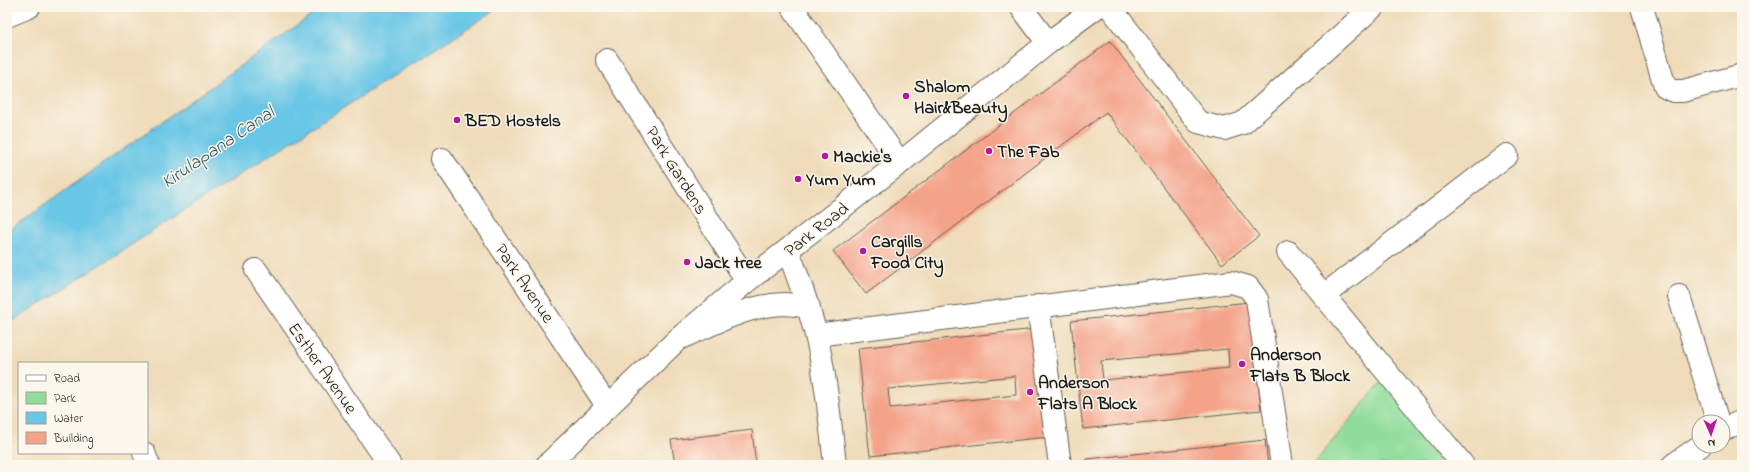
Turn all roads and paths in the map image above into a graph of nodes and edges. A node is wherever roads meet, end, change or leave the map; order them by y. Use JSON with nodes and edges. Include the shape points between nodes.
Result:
{"nodes":[{"id":1,"x":30,"y":7,"type":"edge"},
{"id":2,"x":792,"y":7,"type":"edge"},
{"id":3,"x":1021,"y":7,"type":"edge"},
{"id":4,"x":1097,"y":7,"type":"edge"},
{"id":5,"x":1110,"y":7,"type":"edge"},
{"id":6,"x":1373,"y":7,"type":"edge"},
{"id":7,"x":1642,"y":7,"type":"edge"},
{"id":8,"x":7,"y":16,"type":"edge"},
{"id":9,"x":1048,"y":43,"type":"junction"},
{"id":10,"x":607,"y":60,"type":"dead end"},
{"id":11,"x":1742,"y":75,"type":"edge"},
{"id":12,"x":1507,"y":155,"type":"dead end"},
{"id":13,"x":442,"y":159,"type":"dead end"},
{"id":14,"x":900,"y":163,"type":"junction"},
{"id":15,"x":788,"y":250,"type":"junction"},
{"id":16,"x":1288,"y":252,"type":"dead end"},
{"id":17,"x":256,"y":270,"type":"dead end"},
{"id":18,"x":747,"y":281,"type":"junction"},
{"id":19,"x":1323,"y":296,"type":"junction"},
{"id":20,"x":1679,"y":296,"type":"dead end"},
{"id":21,"x":1038,"y":306,"type":"junction"},
{"id":22,"x":809,"y":307,"type":"junction"},
{"id":23,"x":816,"y":335,"type":"junction"},
{"id":24,"x":677,"y":340,"type":"junction"},
{"id":25,"x":608,"y":407,"type":"junction"},
{"id":26,"x":1716,"y":414,"type":"edge"},
{"id":27,"x":1742,"y":421,"type":"edge"},
{"id":28,"x":1731,"y":426,"type":"edge"},
{"id":29,"x":1691,"y":452,"type":"edge"},
{"id":30,"x":144,"y":454,"type":"edge"},
{"id":31,"x":149,"y":465,"type":"edge"},
{"id":32,"x":390,"y":465,"type":"edge"},
{"id":33,"x":547,"y":465,"type":"edge"},
{"id":34,"x":835,"y":465,"type":"edge"},
{"id":35,"x":1060,"y":465,"type":"edge"},
{"id":36,"x":1282,"y":465,"type":"edge"},
{"id":37,"x":1463,"y":465,"type":"edge"},
{"id":38,"x":1673,"y":465,"type":"edge"}],
"edges":[{"from":1,"to":8,"type":"street"},
{"from":2,"to":14,"type":"street"},
{"from":3,"to":9,"type":"street"},
{"from":4,"to":9,"type":"street","name":"Park Road"},
{"from":5,"to":6,"type":"street","via":[[1198,122],[1224,129],[1243,123]]},
{"from":7,"to":11,"type":"street","via":[[1665,86],[1673,91],[1684,91]]},
{"from":9,"to":14,"type":"street","name":"Park Road"},
{"from":10,"to":18,"type":"street","name":"Park Gardens"},
{"from":12,"to":19,"type":"street"},
{"from":13,"to":25,"type":"street","name":"Park Avenue"},
{"from":14,"to":15,"type":"street","name":"Park Road"},
{"from":15,"to":18,"type":"street","name":"Park Road"},
{"from":15,"to":22,"type":"street"},
{"from":16,"to":19,"type":"street"},
{"from":17,"to":32,"type":"street","name":"Esther Avenue"},
{"from":18,"to":24,"type":"street","name":"Park Road"},
{"from":19,"to":37,"type":"street"},
{"from":20,"to":26,"type":"street"},
{"from":21,"to":23,"type":"street"},
{"from":21,"to":35,"type":"street"},
{"from":21,"to":36,"type":"street","via":[[1231,282],[1248,287],[1257,299]]},
{"from":22,"to":23,"type":"street"},
{"from":22,"to":24,"type":"street","via":[[785,304],[759,307]]},
{"from":23,"to":34,"type":"street","via":[[825,382]]},
{"from":24,"to":25,"type":"street","name":"Park Road"},
{"from":25,"to":33,"type":"street","name":"Park Road"},
{"from":27,"to":28,"type":"street"},
{"from":29,"to":38,"type":"street"},
{"from":30,"to":31,"type":"street"}]}
